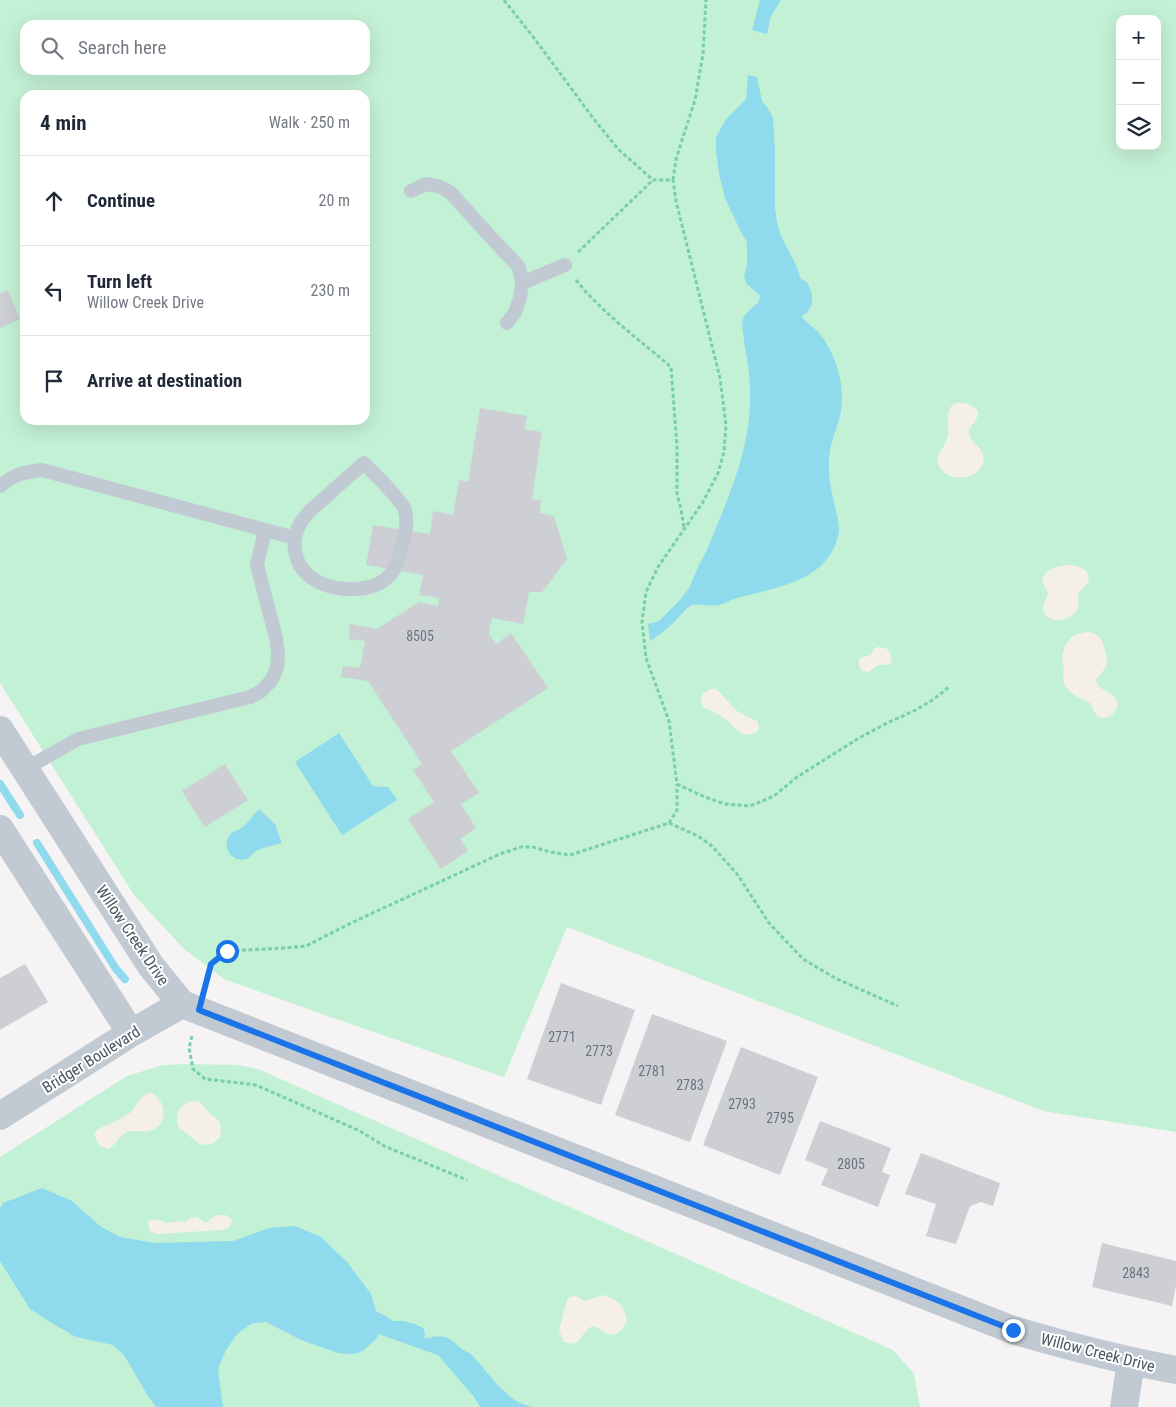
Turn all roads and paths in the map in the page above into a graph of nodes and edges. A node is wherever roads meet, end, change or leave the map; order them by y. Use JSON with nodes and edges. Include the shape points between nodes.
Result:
{"nodes":[{"id":1,"x":504,"y":0,"type":"edge"},
{"id":2,"x":706,"y":0,"type":"edge"},
{"id":3,"x":653,"y":180,"type":"junction"},
{"id":4,"x":673,"y":180,"type":"junction"},
{"id":5,"x":411,"y":191,"type":"dead end"},
{"id":6,"x":565,"y":265,"type":"junction"},
{"id":7,"x":522,"y":283,"type":"junction"},
{"id":8,"x":507,"y":323,"type":"dead end"},
{"id":9,"x":0,"y":486,"type":"edge"},
{"id":10,"x":684,"y":528,"type":"junction"},
{"id":11,"x":265,"y":530,"type":"junction"},
{"id":12,"x":295,"y":538,"type":"junction"},
{"id":13,"x":949,"y":687,"type":"dead end"},
{"id":14,"x":0,"y":730,"type":"edge"},
{"id":15,"x":25,"y":769,"type":"junction"},
{"id":16,"x":677,"y":784,"type":"junction"},
{"id":17,"x":669,"y":823,"type":"junction"},
{"id":18,"x":0,"y":828,"type":"edge"},
{"id":19,"x":898,"y":1006,"type":"dead end"},
{"id":20,"x":191,"y":1007,"type":"junction"},
{"id":21,"x":131,"y":1033,"type":"junction"},
{"id":22,"x":0,"y":1116,"type":"edge"},
{"id":23,"x":467,"y":1180,"type":"dead end"},
{"id":24,"x":1131,"y":1362,"type":"junction"},
{"id":25,"x":1176,"y":1370,"type":"edge"},
{"id":26,"x":1124,"y":1407,"type":"edge"}],
"edges":[{"from":1,"to":3,"type":"path","via":[[618,149]]},
{"from":2,"to":4,"type":"path","via":[[703,54],[695,100],[676,159]]},
{"from":3,"to":4,"type":"path"},
{"from":3,"to":6,"type":"path"},
{"from":4,"to":10,"type":"path","via":[[720,378],[726,425],[718,473]]},
{"from":5,"to":7,"type":"lane","via":[[426,184],[450,192],[519,267]]},
{"from":6,"to":7,"type":"lane"},
{"from":6,"to":10,"type":"path","via":[[584,290],[671,367],[677,494]]},
{"from":7,"to":8,"type":"lane","via":[[516,312]]},
{"from":9,"to":11,"type":"lane","via":[[24,472],[42,470]]},
{"from":10,"to":16,"type":"path","via":[[646,592],[642,622],[646,658],[669,721]]},
{"from":11,"to":12,"type":"lane"},
{"from":11,"to":15,"type":"lane","via":[[257,565],[278,654],[277,668],[261,691],[250,697],[78,739]]},
{"from":12,"to":12,"type":"lane","via":[[295,551],[308,575],[336,587],[360,590],[375,586],[389,576],[396,565],[404,538],[405,509],[364,463],[306,514]]},
{"from":13,"to":16,"type":"path","via":[[916,710],[887,722],[797,777],[774,796],[750,806],[726,804]]},
{"from":14,"to":15,"type":"street","name":"Willow Creek Drive"},
{"from":15,"to":20,"type":"street","name":"Willow Creek Drive","via":[[151,966]]},
{"from":16,"to":17,"type":"path","via":[[677,810]]},
{"from":17,"to":19,"type":"path","via":[[712,846],[736,874],[769,923],[803,959]]},
{"from":17,"to":20,"type":"path","via":[[570,855],[521,847],[306,946],[227,951],[211,964]]},
{"from":18,"to":21,"type":"street"},
{"from":20,"to":21,"type":"street","name":"Bridger Boulevard"},
{"from":20,"to":23,"type":"path","via":[[193,1069],[205,1079],[256,1085],[360,1131],[384,1146]]},
{"from":20,"to":24,"type":"street","name":"Willow Creek Drive","via":[[1013,1330]]},
{"from":21,"to":22,"type":"street","name":"Bridger Boulevard"},
{"from":24,"to":25,"type":"street","name":"Willow Creek Drive"},
{"from":24,"to":26,"type":"street"}]}
